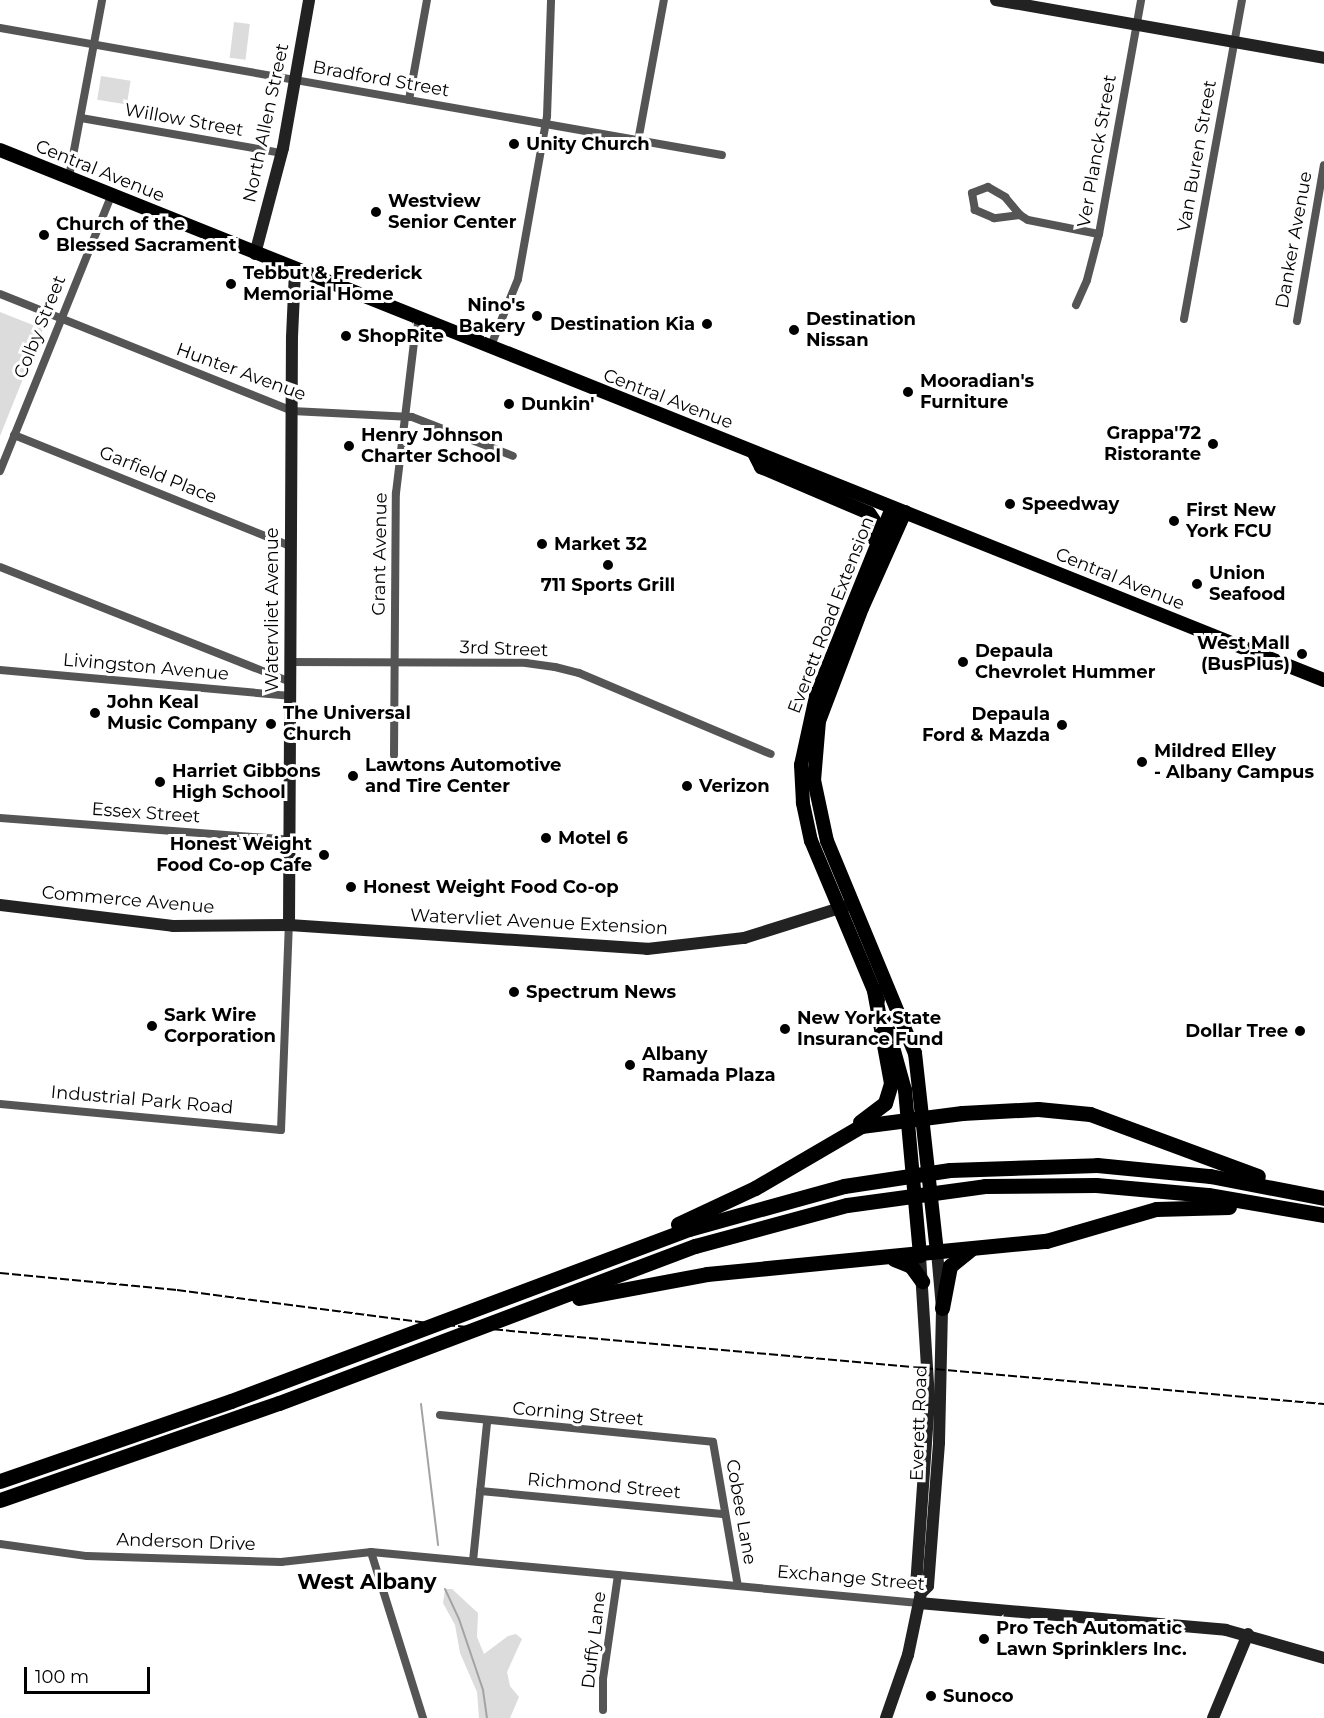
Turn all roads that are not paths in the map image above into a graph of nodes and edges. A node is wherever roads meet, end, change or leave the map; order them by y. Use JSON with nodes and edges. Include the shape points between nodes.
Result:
{"nodes":[{"id":1,"x":102,"y":0,"type":"edge"},
{"id":2,"x":309,"y":0,"type":"edge"},
{"id":3,"x":427,"y":0,"type":"edge"},
{"id":4,"x":551,"y":0,"type":"edge"},
{"id":5,"x":664,"y":0,"type":"edge"},
{"id":6,"x":996,"y":0,"type":"edge"},
{"id":7,"x":1141,"y":0,"type":"edge"},
{"id":8,"x":1242,"y":0,"type":"edge"},
{"id":9,"x":1033,"y":3,"type":"edge"},
{"id":10,"x":1137,"y":25,"type":"junction"},
{"id":11,"x":0,"y":28,"type":"edge"},
{"id":12,"x":1235,"y":43,"type":"junction"},
{"id":13,"x":94,"y":44,"type":"junction"},
{"id":14,"x":1324,"y":58,"type":"edge"},
{"id":15,"x":295,"y":80,"type":"junction"},
{"id":16,"x":409,"y":100,"type":"junction"},
{"id":17,"x":81,"y":118,"type":"junction"},
{"id":18,"x":546,"y":125,"type":"junction"},
{"id":19,"x":638,"y":141,"type":"junction"},
{"id":20,"x":0,"y":150,"type":"edge"},
{"id":21,"x":281,"y":153,"type":"junction"},
{"id":22,"x":722,"y":155,"type":"dead end"},
{"id":23,"x":1324,"y":165,"type":"edge"},
{"id":24,"x":69,"y":177,"type":"junction"},
{"id":25,"x":111,"y":195,"type":"junction"},
{"id":26,"x":1020,"y":215,"type":"junction"},
{"id":27,"x":1099,"y":234,"type":"junction"},
{"id":28,"x":255,"y":254,"type":"junction"},
{"id":29,"x":296,"y":270,"type":"junction"},
{"id":30,"x":0,"y":294,"type":"edge"},
{"id":31,"x":1076,"y":305,"type":"dead end"},
{"id":32,"x":417,"y":318,"type":"junction"},
{"id":33,"x":62,"y":319,"type":"junction"},
{"id":34,"x":1184,"y":319,"type":"dead end"},
{"id":35,"x":1297,"y":321,"type":"dead end"},
{"id":36,"x":490,"y":349,"type":"junction"},
{"id":37,"x":292,"y":411,"type":"junction"},
{"id":38,"x":404,"y":416,"type":"junction"},
{"id":39,"x":14,"y":435,"type":"junction"},
{"id":40,"x":754,"y":453,"type":"junction"},
{"id":41,"x":513,"y":456,"type":"dead end"},
{"id":42,"x":0,"y":471,"type":"edge"},
{"id":43,"x":899,"y":510,"type":"junction"},
{"id":44,"x":962,"y":535,"type":"junction"},
{"id":45,"x":290,"y":546,"type":"junction"},
{"id":46,"x":873,"y":554,"type":"junction"},
{"id":47,"x":0,"y":567,"type":"edge"},
{"id":48,"x":853,"y":630,"type":"junction"},
{"id":49,"x":290,"y":662,"type":"junction"},
{"id":50,"x":396,"y":664,"type":"junction"},
{"id":51,"x":0,"y":670,"type":"edge"},
{"id":52,"x":1324,"y":680,"type":"edge"},
{"id":53,"x":290,"y":682,"type":"junction"},
{"id":54,"x":290,"y":696,"type":"junction"},
{"id":55,"x":771,"y":754,"type":"dead end"},
{"id":56,"x":394,"y":755,"type":"dead end"},
{"id":57,"x":0,"y":818,"type":"edge"},
{"id":58,"x":290,"y":840,"type":"junction"},
{"id":59,"x":853,"y":903,"type":"junction"},
{"id":60,"x":0,"y":906,"type":"edge"},
{"id":61,"x":840,"y":908,"type":"junction"},
{"id":62,"x":290,"y":925,"type":"junction"},
{"id":63,"x":874,"y":990,"type":"junction"},
{"id":64,"x":0,"y":1104,"type":"edge"},
{"id":65,"x":916,"y":1117,"type":"junction"},
{"id":66,"x":282,"y":1130,"type":"joint"},
{"id":67,"x":826,"y":1144,"type":"junction"},
{"id":68,"x":1324,"y":1198,"type":"edge"},
{"id":69,"x":1324,"y":1218,"type":"edge"},
{"id":70,"x":983,"y":1247,"type":"junction"},
{"id":71,"x":937,"y":1252,"type":"junction"},
{"id":72,"x":920,"y":1256,"type":"junction"},
{"id":73,"x":891,"y":1258,"type":"junction"},
{"id":74,"x":922,"y":1281,"type":"junction"},
{"id":75,"x":546,"y":1283,"type":"junction"},
{"id":76,"x":942,"y":1308,"type":"junction"},
{"id":77,"x":526,"y":1310,"type":"junction"},
{"id":78,"x":440,"y":1415,"type":"dead end"},
{"id":79,"x":486,"y":1422,"type":"junction"},
{"id":80,"x":713,"y":1442,"type":"joint"},
{"id":81,"x":933,"y":1442,"type":"junction"},
{"id":82,"x":0,"y":1481,"type":"edge"},
{"id":83,"x":480,"y":1491,"type":"junction"},
{"id":84,"x":0,"y":1501,"type":"edge"},
{"id":85,"x":725,"y":1514,"type":"junction"},
{"id":86,"x":0,"y":1544,"type":"edge"},
{"id":87,"x":371,"y":1552,"type":"junction"},
{"id":88,"x":473,"y":1561,"type":"junction"},
{"id":89,"x":618,"y":1575,"type":"junction"},
{"id":90,"x":738,"y":1586,"type":"junction"},
{"id":91,"x":920,"y":1598,"type":"junction"},
{"id":92,"x":1248,"y":1634,"type":"junction"},
{"id":93,"x":1324,"y":1658,"type":"edge"},
{"id":94,"x":603,"y":1710,"type":"dead end"},
{"id":95,"x":423,"y":1718,"type":"edge"},
{"id":96,"x":886,"y":1718,"type":"edge"},
{"id":97,"x":1213,"y":1718,"type":"edge"}],
"edges":[{"from":1,"to":13,"type":"street"},
{"from":2,"to":15,"type":"street","name":"North Allen Street"},
{"from":3,"to":16,"type":"street"},
{"from":4,"to":18,"type":"street"},
{"from":5,"to":19,"type":"street"},
{"from":6,"to":9,"type":"street"},
{"from":7,"to":10,"type":"street","name":"Ver Planck Street"},
{"from":8,"to":12,"type":"street","name":"Van Buren Street"},
{"from":9,"to":10,"type":"street"},
{"from":10,"to":12,"type":"street"},
{"from":10,"to":27,"type":"street","name":"Ver Planck Street"},
{"from":11,"to":13,"type":"street","name":"Bradford Street"},
{"from":12,"to":14,"type":"street"},
{"from":12,"to":34,"type":"street","name":"Van Buren Street"},
{"from":13,"to":15,"type":"street","name":"Bradford Street"},
{"from":13,"to":17,"type":"street"},
{"from":15,"to":16,"type":"street","name":"Bradford Street"},
{"from":15,"to":21,"type":"street","name":"North Allen Street"},
{"from":16,"to":18,"type":"street","name":"Bradford Street"},
{"from":17,"to":21,"type":"street","name":"Willow Street"},
{"from":17,"to":24,"type":"street"},
{"from":18,"to":19,"type":"street","name":"Bradford Street"},
{"from":18,"to":36,"type":"street","via":[[518,279]]},
{"from":19,"to":22,"type":"street","name":"Bradford Street"},
{"from":20,"to":24,"type":"main road","name":"Central Avenue"},
{"from":21,"to":28,"type":"street","name":"North Allen Street"},
{"from":23,"to":35,"type":"street","name":"Danker Avenue"},
{"from":24,"to":25,"type":"main road","name":"Central Avenue"},
{"from":25,"to":28,"type":"main road","name":"Central Avenue"},
{"from":25,"to":33,"type":"street","name":"Colby Street"},
{"from":26,"to":26,"type":"street","via":[[995,190],[979,188],[971,194],[972,207],[983,216]]},
{"from":26,"to":27,"type":"street"},
{"from":27,"to":31,"type":"street","name":"Ver Planck Street","via":[[1088,280]]},
{"from":28,"to":29,"type":"main road","name":"Central Avenue"},
{"from":29,"to":32,"type":"main road","name":"Central Avenue"},
{"from":29,"to":37,"type":"street","name":"Watervliet Avenue"},
{"from":30,"to":33,"type":"street","name":"Hunter Avenue"},
{"from":32,"to":36,"type":"main road","name":"Central Avenue"},
{"from":32,"to":38,"type":"street","name":"Grant Avenue"},
{"from":33,"to":37,"type":"street","name":"Hunter Avenue"},
{"from":33,"to":39,"type":"street","name":"Colby Street"},
{"from":36,"to":40,"type":"main road","name":"Central Avenue"},
{"from":37,"to":38,"type":"street","name":"Hunter Avenue"},
{"from":37,"to":45,"type":"street","name":"Watervliet Avenue"},
{"from":38,"to":41,"type":"street","name":"Hunter Avenue"},
{"from":38,"to":50,"type":"street","name":"Grant Avenue","via":[[396,496]]},
{"from":39,"to":42,"type":"street","name":"Colby Street"},
{"from":39,"to":45,"type":"street","name":"Garfield Place"},
{"from":40,"to":43,"type":"main road","name":"Central Avenue"},
{"from":40,"to":46,"type":"main road","via":[[761,467],[868,513],[877,525]]},
{"from":43,"to":44,"type":"main road","name":"Central Avenue"},
{"from":43,"to":46,"type":"main road","name":"Everett Road Extension"},
{"from":43,"to":48,"type":"main road","name":"Everett Road Extension"},
{"from":44,"to":48,"type":"main road","via":[[921,525],[902,532],[863,620]]},
{"from":44,"to":52,"type":"main road","name":"Central Avenue"},
{"from":45,"to":49,"type":"street","name":"Watervliet Avenue"},
{"from":46,"to":61,"type":"main road","name":"Everett Road Extension","via":[[816,696],[802,751],[802,792],[808,830]]},
{"from":47,"to":53,"type":"street"},
{"from":48,"to":59,"type":"main road","name":"Everett Road Extension","via":[[819,721],[813,766],[822,827]]},
{"from":49,"to":50,"type":"street","name":"3rd Street"},
{"from":49,"to":53,"type":"street","name":"Watervliet Avenue"},
{"from":50,"to":55,"type":"street","name":"3rd Street","via":[[526,663],[555,667],[579,673]]},
{"from":50,"to":56,"type":"street","name":"Grant Avenue"},
{"from":51,"to":54,"type":"street","name":"Livingston Avenue"},
{"from":53,"to":54,"type":"street","name":"Watervliet Avenue"},
{"from":54,"to":58,"type":"street","name":"Watervliet Avenue"},
{"from":57,"to":58,"type":"street","name":"Essex Street"},
{"from":58,"to":62,"type":"street","name":"Watervliet Avenue"},
{"from":59,"to":61,"type":"street","name":"Watervliet Avenue Extension"},
{"from":59,"to":65,"type":"main road","name":"Everett Road Extension","via":[[912,1042]]},
{"from":60,"to":62,"type":"street","name":"Commerce Avenue","via":[[173,926]]},
{"from":61,"to":62,"type":"street","name":"Watervliet Avenue Extension","via":[[744,938],[666,949]]},
{"from":61,"to":63,"type":"main road","name":"Everett Road Extension"},
{"from":62,"to":66,"type":"street","name":"Watervliet Avenue"},
{"from":63,"to":65,"type":"main road","name":"Everett Road Extension"},
{"from":63,"to":67,"type":"highway","via":[[890,1065],[888,1096],[875,1112]]},
{"from":64,"to":66,"type":"street","name":"Industrial Park Road"},
{"from":65,"to":67,"type":"highway","via":[[861,1126]]},
{"from":65,"to":68,"type":"highway","via":[[1038,1109],[1090,1114],[1203,1158]]},
{"from":65,"to":71,"type":"main road","name":"Everett Road Extension","via":[[925,1138]]},
{"from":65,"to":72,"type":"main road","name":"Everett Road Extension","via":[[910,1139]]},
{"from":67,"to":75,"type":"highway","via":[[755,1188]]},
{"from":68,"to":75,"type":"highway","via":[[1210,1176],[1134,1168],[1058,1165],[950,1170],[877,1180],[779,1201]]},
{"from":69,"to":70,"type":"highway","via":[[1228,1207],[1174,1207],[1138,1213],[1062,1238]]},
{"from":69,"to":77,"type":"highway","via":[[1236,1199],[1133,1186],[1046,1184],[951,1189],[847,1205],[753,1228]]},
{"from":70,"to":71,"type":"highway"},
{"from":70,"to":76,"type":"highway","via":[[961,1254],[950,1266]]},
{"from":71,"to":72,"type":"highway"},
{"from":71,"to":76,"type":"street","name":"Everett Road"},
{"from":72,"to":73,"type":"highway"},
{"from":72,"to":74,"type":"street","name":"Everett Road"},
{"from":73,"to":74,"type":"highway","via":[[911,1266]]},
{"from":73,"to":77,"type":"highway","via":[[684,1277]]},
{"from":74,"to":81,"type":"street","name":"Everett Road"},
{"from":75,"to":82,"type":"highway"},
{"from":76,"to":81,"type":"street","name":"Everett Road"},
{"from":77,"to":84,"type":"highway"},
{"from":78,"to":79,"type":"street","name":"Corning Street"},
{"from":79,"to":80,"type":"street","name":"Corning Street"},
{"from":79,"to":83,"type":"street"},
{"from":80,"to":85,"type":"street","name":"Cobee Lane"},
{"from":81,"to":91,"type":"street","name":"Everett Road","via":[[928,1586]]},
{"from":83,"to":85,"type":"street","name":"Richmond Street"},
{"from":83,"to":88,"type":"street"},
{"from":85,"to":90,"type":"street","name":"Cobee Lane"},
{"from":86,"to":87,"type":"street","name":"Anderson Drive","via":[[87,1556],[281,1562]]},
{"from":87,"to":88,"type":"street","name":"Exchange Street"},
{"from":87,"to":95,"type":"street"},
{"from":88,"to":89,"type":"street","name":"Exchange Street"},
{"from":89,"to":90,"type":"street","name":"Exchange Street"},
{"from":89,"to":94,"type":"street","name":"Duffy Lane","via":[[603,1679]]},
{"from":90,"to":91,"type":"street","name":"Exchange Street"},
{"from":91,"to":92,"type":"street","name":"Exchange Street"},
{"from":91,"to":96,"type":"street","name":"Everett Road","via":[[904,1669]]},
{"from":92,"to":93,"type":"street","name":"Exchange Street"},
{"from":92,"to":97,"type":"street"}]}
